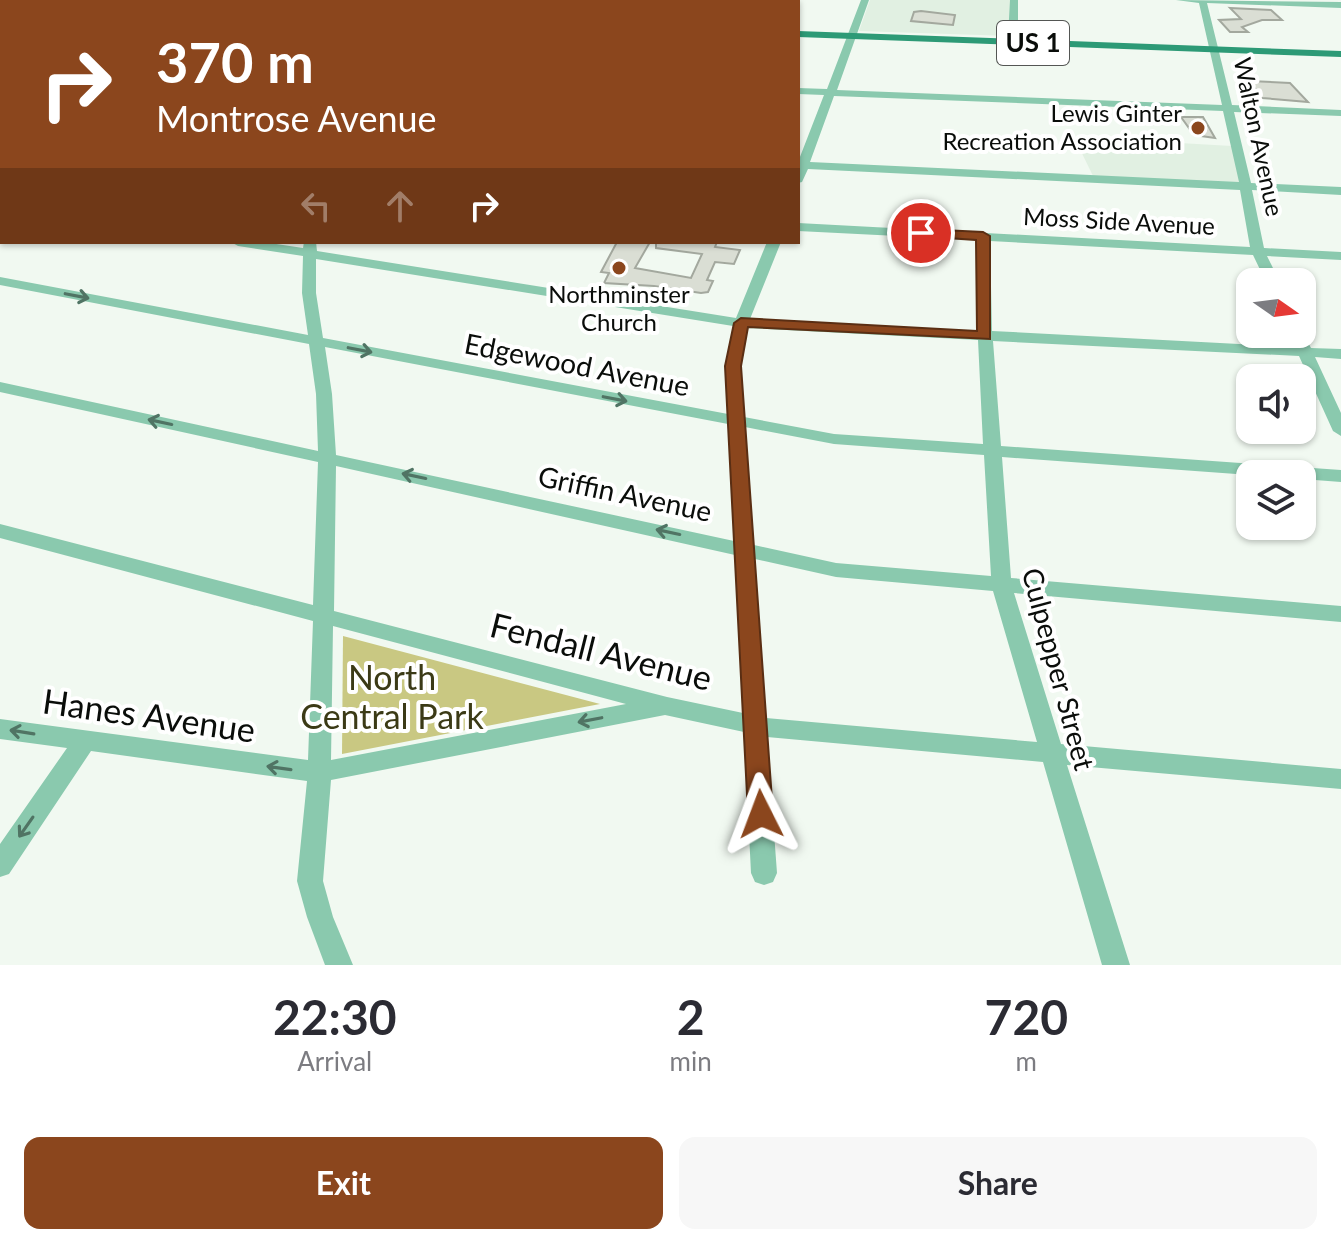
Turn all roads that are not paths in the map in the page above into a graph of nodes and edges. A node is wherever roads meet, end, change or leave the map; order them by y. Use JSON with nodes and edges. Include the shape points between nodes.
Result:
{"nodes":[{"id":1,"x":865,"y":0,"type":"edge"},
{"id":2,"x":1014,"y":0,"type":"edge"},
{"id":3,"x":1180,"y":0,"type":"edge"},
{"id":4,"x":1202,"y":0,"type":"edge"},
{"id":5,"x":1341,"y":5,"type":"edge"},
{"id":6,"x":800,"y":32,"type":"edge"},
{"id":7,"x":853,"y":34,"type":"junction"},
{"id":8,"x":1011,"y":40,"type":"junction"},
{"id":9,"x":1213,"y":47,"type":"junction"},
{"id":10,"x":1341,"y":51,"type":"edge"},
{"id":11,"x":800,"y":91,"type":"edge"},
{"id":12,"x":831,"y":93,"type":"junction"},
{"id":13,"x":1228,"y":109,"type":"junction"},
{"id":14,"x":1341,"y":113,"type":"edge"},
{"id":15,"x":800,"y":166,"type":"edge"},
{"id":16,"x":1246,"y":187,"type":"junction"},
{"id":17,"x":1341,"y":191,"type":"edge"},
{"id":18,"x":800,"y":227,"type":"edge"},
{"id":19,"x":983,"y":236,"type":"junction"},
{"id":20,"x":262,"y":244,"type":"edge"},
{"id":21,"x":773,"y":244,"type":"edge"},
{"id":22,"x":309,"y":248,"type":"edge"},
{"id":23,"x":1258,"y":252,"type":"junction"},
{"id":24,"x":1341,"y":256,"type":"edge"},
{"id":25,"x":1266,"y":268,"type":"edge"},
{"id":26,"x":0,"y":281,"type":"edge"},
{"id":27,"x":741,"y":323,"type":"junction"},
{"id":28,"x":985,"y":336,"type":"junction"},
{"id":29,"x":315,"y":342,"type":"junction"},
{"id":30,"x":1304,"y":348,"type":"edge"},
{"id":31,"x":1306,"y":352,"type":"junction"},
{"id":32,"x":1341,"y":354,"type":"edge"},
{"id":33,"x":0,"y":387,"type":"edge"},
{"id":34,"x":737,"y":422,"type":"junction"},
{"id":35,"x":1341,"y":431,"type":"edge"},
{"id":36,"x":991,"y":451,"type":"junction"},
{"id":37,"x":327,"y":459,"type":"junction"},
{"id":38,"x":1341,"y":476,"type":"edge"},
{"id":39,"x":0,"y":531,"type":"edge"},
{"id":40,"x":744,"y":549,"type":"junction"},
{"id":41,"x":1001,"y":584,"type":"junction"},
{"id":42,"x":1341,"y":614,"type":"edge"},
{"id":43,"x":323,"y":615,"type":"junction"},
{"id":44,"x":667,"y":706,"type":"junction"},
{"id":45,"x":755,"y":725,"type":"junction"},
{"id":46,"x":0,"y":729,"type":"edge"},
{"id":47,"x":84,"y":742,"type":"junction"},
{"id":48,"x":1051,"y":754,"type":"junction"},
{"id":49,"x":319,"y":771,"type":"junction"},
{"id":50,"x":1341,"y":779,"type":"edge"},
{"id":51,"x":0,"y":865,"type":"edge"},
{"id":52,"x":764,"y":873,"type":"dead end"},
{"id":53,"x":339,"y":965,"type":"edge"},
{"id":54,"x":1116,"y":965,"type":"edge"}],
"edges":[{"from":1,"to":7,"type":"street"},
{"from":2,"to":8,"type":"street"},
{"from":3,"to":4,"type":"street"},
{"from":4,"to":5,"type":"street"},
{"from":4,"to":9,"type":"street","name":"Walton Avenue"},
{"from":6,"to":7,"type":"main road","number":"US 1"},
{"from":7,"to":8,"type":"main road","number":"US 1"},
{"from":7,"to":12,"type":"street"},
{"from":8,"to":9,"type":"main road","number":"US 1"},
{"from":9,"to":10,"type":"main road","number":"US 1"},
{"from":9,"to":13,"type":"street","name":"Walton Avenue"},
{"from":11,"to":12,"type":"street"},
{"from":12,"to":13,"type":"street"},
{"from":12,"to":15,"type":"street"},
{"from":13,"to":14,"type":"street"},
{"from":13,"to":16,"type":"street","name":"Walton Avenue"},
{"from":15,"to":16,"type":"street"},
{"from":16,"to":17,"type":"street"},
{"from":16,"to":23,"type":"street","name":"Walton Avenue"},
{"from":18,"to":19,"type":"street","name":"Moss Side Avenue"},
{"from":19,"to":23,"type":"street","name":"Moss Side Avenue"},
{"from":19,"to":28,"type":"street","name":"Culpepper Street"},
{"from":20,"to":22,"type":"street"},
{"from":21,"to":27,"type":"street"},
{"from":22,"to":27,"type":"street"},
{"from":22,"to":29,"type":"street"},
{"from":23,"to":24,"type":"street","name":"Moss Side Avenue"},
{"from":23,"to":25,"type":"street","name":"Walton Avenue"},
{"from":26,"to":29,"type":"street","name":"Edgewood Avenue","one_way":true},
{"from":27,"to":28,"type":"street"},
{"from":27,"to":34,"type":"street","via":[[733,366]]},
{"from":28,"to":31,"type":"street"},
{"from":28,"to":36,"type":"street","name":"Culpepper Street"},
{"from":29,"to":34,"type":"street","name":"Edgewood Avenue","one_way":true},
{"from":29,"to":37,"type":"street"},
{"from":30,"to":31,"type":"street"},
{"from":31,"to":32,"type":"street"},
{"from":31,"to":35,"type":"street"},
{"from":37,"to":33,"type":"street","name":"Griffin Avenue","one_way":true},
{"from":34,"to":36,"type":"street","name":"Edgewood Avenue","via":[[834,439]]},
{"from":34,"to":40,"type":"street"},
{"from":36,"to":38,"type":"street","name":"Edgewood Avenue"},
{"from":36,"to":41,"type":"street","name":"Culpepper Street"},
{"from":40,"to":37,"type":"street","name":"Griffin Avenue","one_way":true},
{"from":37,"to":43,"type":"street"},
{"from":39,"to":43,"type":"street","name":"Fendall Avenue"},
{"from":40,"to":41,"type":"street","name":"Griffin Avenue","via":[[864,574]]},
{"from":40,"to":45,"type":"street"},
{"from":41,"to":42,"type":"street","name":"Griffin Avenue"},
{"from":41,"to":48,"type":"street","name":"Culpepper Street"},
{"from":43,"to":44,"type":"street","name":"Fendall Avenue"},
{"from":43,"to":49,"type":"street"},
{"from":44,"to":45,"type":"street","name":"Fendall Avenue"},
{"from":44,"to":49,"type":"street","name":"Hanes Avenue","one_way":true},
{"from":45,"to":48,"type":"street","name":"Fendall Avenue"},
{"from":45,"to":52,"type":"street"},
{"from":47,"to":46,"type":"street","name":"Hanes Avenue","one_way":true},
{"from":49,"to":47,"type":"street","name":"Hanes Avenue","one_way":true},
{"from":47,"to":51,"type":"street","one_way":true},
{"from":48,"to":50,"type":"street","name":"Fendall Avenue"},
{"from":48,"to":54,"type":"street","name":"Culpepper Street"},
{"from":49,"to":53,"type":"street","via":[[310,881]]}]}
